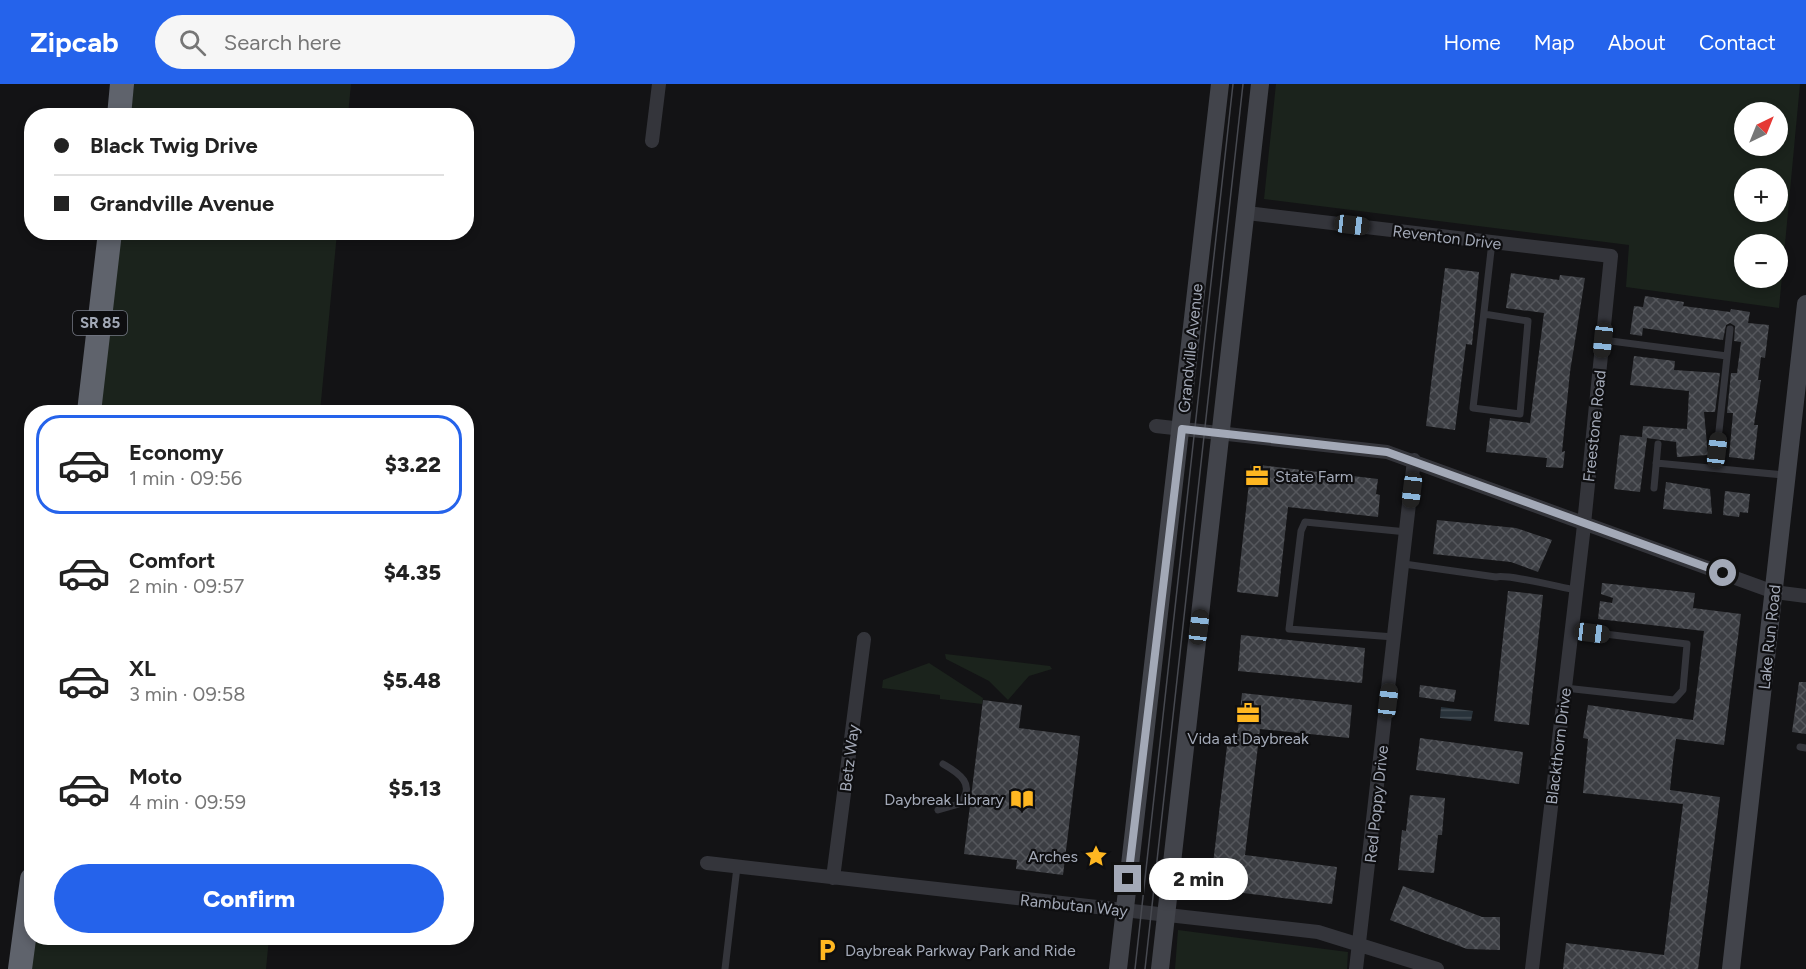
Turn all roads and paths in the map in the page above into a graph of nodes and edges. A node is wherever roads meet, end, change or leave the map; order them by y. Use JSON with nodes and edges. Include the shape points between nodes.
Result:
{"nodes":[{"id":1,"x":122,"y":84,"type":"edge"},
{"id":2,"x":658,"y":84,"type":"edge"},
{"id":3,"x":1220,"y":84,"type":"edge"},
{"id":4,"x":1260,"y":84,"type":"edge"},
{"id":5,"x":120,"y":108,"type":"edge"},
{"id":6,"x":652,"y":141,"type":"dead end"},
{"id":7,"x":1247,"y":213,"type":"junction"},
{"id":8,"x":109,"y":240,"type":"edge"},
{"id":9,"x":1492,"y":242,"type":"junction"},
{"id":10,"x":1611,"y":256,"type":"joint"},
{"id":11,"x":1806,"y":304,"type":"edge"},
{"id":12,"x":1484,"y":314,"type":"junction"},
{"id":13,"x":1730,"y":328,"type":"dead end"},
{"id":14,"x":1603,"y":340,"type":"junction"},
{"id":15,"x":1727,"y":356,"type":"junction"},
{"id":16,"x":90,"y":405,"type":"edge"},
{"id":17,"x":1156,"y":426,"type":"dead end"},
{"id":18,"x":1182,"y":429,"type":"junction"},
{"id":19,"x":1222,"y":433,"type":"junction"},
{"id":20,"x":1658,"y":444,"type":"dead end"},
{"id":21,"x":1414,"y":460,"type":"junction"},
{"id":22,"x":1656,"y":463,"type":"junction"},
{"id":23,"x":1715,"y":468,"type":"junction"},
{"id":24,"x":1787,"y":475,"type":"junction"},
{"id":25,"x":1654,"y":488,"type":"dead end"},
{"id":26,"x":1583,"y":524,"type":"junction"},
{"id":27,"x":1407,"y":532,"type":"junction"},
{"id":28,"x":1404,"y":564,"type":"junction"},
{"id":29,"x":1576,"y":590,"type":"junction"},
{"id":30,"x":1774,"y":592,"type":"junction"},
{"id":31,"x":1806,"y":596,"type":"edge"},
{"id":32,"x":1571,"y":630,"type":"junction"},
{"id":33,"x":1395,"y":638,"type":"junction"},
{"id":34,"x":864,"y":639,"type":"dead end"},
{"id":35,"x":1564,"y":688,"type":"junction"},
{"id":36,"x":943,"y":764,"type":"dead end"},
{"id":37,"x":938,"y":810,"type":"dead end"},
{"id":38,"x":706,"y":863,"type":"dead end"},
{"id":39,"x":736,"y":867,"type":"junction"},
{"id":40,"x":834,"y":878,"type":"junction"},
{"id":41,"x":1125,"y":910,"type":"junction"},
{"id":42,"x":1166,"y":915,"type":"junction"},
{"id":43,"x":24,"y":939,"type":"edge"},
{"id":44,"x":1359,"y":944,"type":"junction"},
{"id":45,"x":20,"y":969,"type":"edge"},
{"id":46,"x":726,"y":969,"type":"edge"},
{"id":47,"x":1118,"y":969,"type":"edge"},
{"id":48,"x":1160,"y":969,"type":"edge"},
{"id":49,"x":1356,"y":969,"type":"edge"},
{"id":50,"x":1437,"y":969,"type":"edge"},
{"id":51,"x":1532,"y":969,"type":"edge"},
{"id":52,"x":1731,"y":969,"type":"edge"}],
"edges":[{"from":1,"to":5,"type":"highway"},
{"from":2,"to":6,"type":"street"},
{"from":3,"to":18,"type":"street","name":"Grandville Avenue"},
{"from":4,"to":7,"type":"street"},
{"from":7,"to":9,"type":"street","name":"Reventon Drive"},
{"from":7,"to":19,"type":"street"},
{"from":8,"to":16,"type":"highway","number":"SR 85"},
{"from":9,"to":10,"type":"street","name":"Reventon Drive"},
{"from":9,"to":12,"type":"lane"},
{"from":10,"to":14,"type":"street","name":"Freestone Road"},
{"from":11,"to":24,"type":"street","name":"Lake Run Road"},
{"from":12,"to":12,"type":"lane","via":[[1473,408],[1520,414],[1528,321]]},
{"from":13,"to":15,"type":"lane"},
{"from":14,"to":15,"type":"lane"},
{"from":14,"to":26,"type":"street","name":"Freestone Road"},
{"from":15,"to":23,"type":"lane"},
{"from":17,"to":18,"type":"street"},
{"from":18,"to":19,"type":"street"},
{"from":18,"to":41,"type":"street","name":"Grandville Avenue"},
{"from":19,"to":21,"type":"street","via":[[1387,452]]},
{"from":19,"to":42,"type":"street"},
{"from":20,"to":22,"type":"lane"},
{"from":21,"to":26,"type":"street"},
{"from":21,"to":27,"type":"street","name":"Red Poppy Drive"},
{"from":22,"to":23,"type":"lane"},
{"from":22,"to":25,"type":"lane"},
{"from":23,"to":24,"type":"lane"},
{"from":24,"to":30,"type":"street","name":"Lake Run Road"},
{"from":26,"to":29,"type":"street","name":"Blackthorn Drive"},
{"from":26,"to":30,"type":"street"},
{"from":27,"to":28,"type":"street","name":"Red Poppy Drive"},
{"from":27,"to":33,"type":"lane","via":[[1305,522],[1289,629]]},
{"from":28,"to":29,"type":"lane","via":[[1496,577],[1504,574],[1544,586]]},
{"from":28,"to":33,"type":"street","name":"Red Poppy Drive"},
{"from":29,"to":32,"type":"street","name":"Blackthorn Drive"},
{"from":30,"to":31,"type":"street"},
{"from":30,"to":52,"type":"street","name":"Lake Run Road"},
{"from":32,"to":35,"type":"street","name":"Blackthorn Drive"},
{"from":32,"to":35,"type":"lane","via":[[1687,644],[1683,690],[1674,700]]},
{"from":33,"to":44,"type":"street","name":"Red Poppy Drive"},
{"from":34,"to":40,"type":"street","name":"Betz Way"},
{"from":35,"to":51,"type":"street","name":"Blackthorn Drive"},
{"from":36,"to":37,"type":"lane","via":[[960,773],[967,786],[959,804]]},
{"from":38,"to":39,"type":"street","name":"Rambutan Way"},
{"from":39,"to":40,"type":"street","name":"Rambutan Way"},
{"from":39,"to":46,"type":"lane"},
{"from":40,"to":41,"type":"street","name":"Rambutan Way"},
{"from":41,"to":42,"type":"street","name":"Rambutan Way"},
{"from":41,"to":47,"type":"street","name":"Grandville Avenue"},
{"from":42,"to":44,"type":"street","name":"Rambutan Way","via":[[1318,932]]},
{"from":42,"to":48,"type":"street"},
{"from":43,"to":45,"type":"highway"},
{"from":44,"to":49,"type":"street","name":"Red Poppy Drive"},
{"from":44,"to":50,"type":"street","name":"Rambutan Way"}]}
